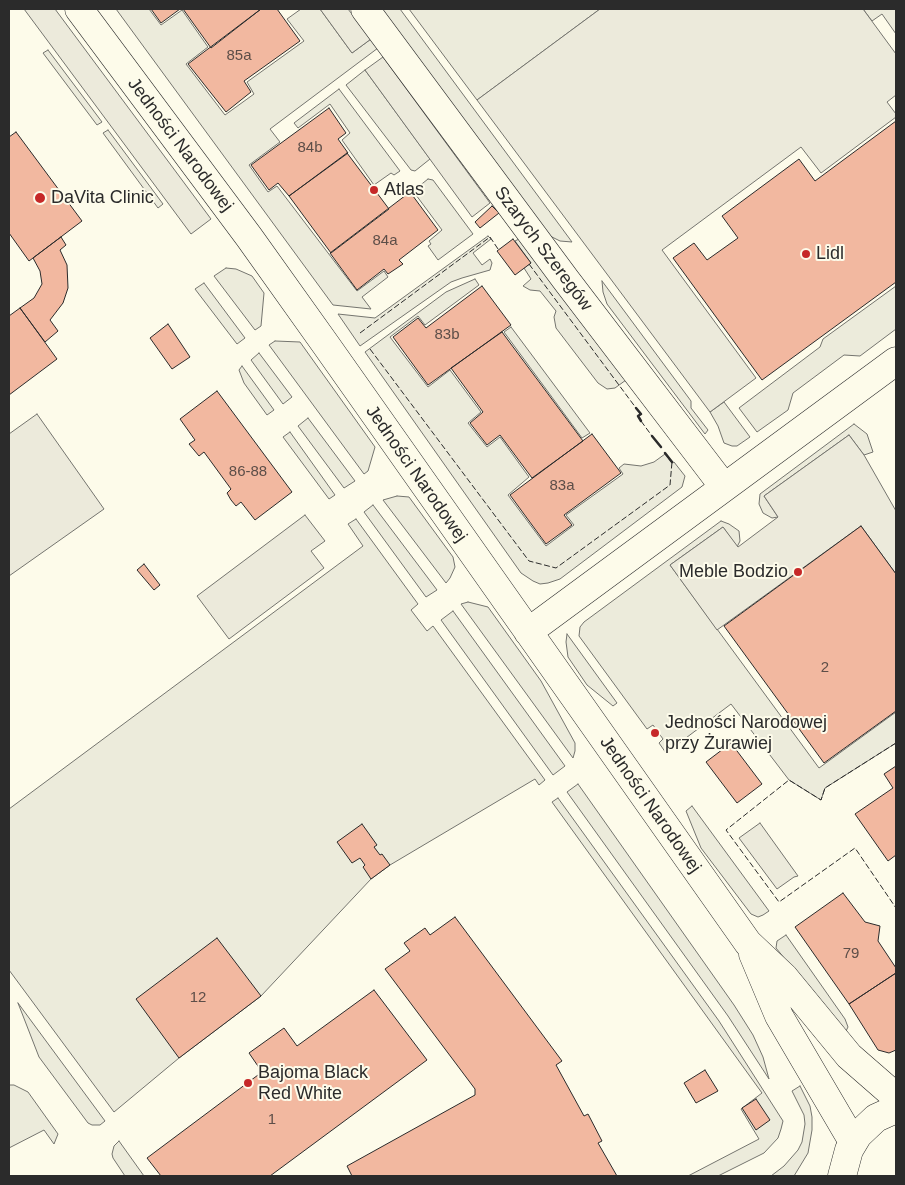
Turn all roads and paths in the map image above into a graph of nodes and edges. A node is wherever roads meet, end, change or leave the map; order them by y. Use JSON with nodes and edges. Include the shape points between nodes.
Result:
{"nodes":[{"id":1,"x":79,"y":9,"type":"edge"},
{"id":2,"x":365,"y":9,"type":"edge"},
{"id":3,"x":896,"y":361,"type":"edge"},
{"id":4,"x":724,"y":487,"type":"junction"},
{"id":5,"x":528,"y":632,"type":"junction"},
{"id":6,"x":748,"y":943,"type":"junction"},
{"id":7,"x":896,"y":1097,"type":"edge"},
{"id":8,"x":896,"y":1109,"type":"edge"},
{"id":9,"x":853,"y":1142,"type":"junction"},
{"id":10,"x":842,"y":1176,"type":"edge"}],
"edges":[{"from":1,"to":5,"type":"street","name":"Jedności Narodowej","via":[[249,237]]},
{"from":2,"to":4,"type":"street","name":"Szarych Szeregów"},
{"from":3,"to":4,"type":"street"},
{"from":4,"to":5,"type":"street"},
{"from":5,"to":6,"type":"street","name":"Jedności Narodowej"},
{"from":6,"to":7,"type":"street","name":"Jedności Narodowej","via":[[784,977],[849,1056]]},
{"from":6,"to":9,"type":"street","name":"Jedności Narodowej","via":[[779,1016]]},
{"from":8,"to":9,"type":"street","via":[[869,1123]]},
{"from":9,"to":10,"type":"street"}]}
